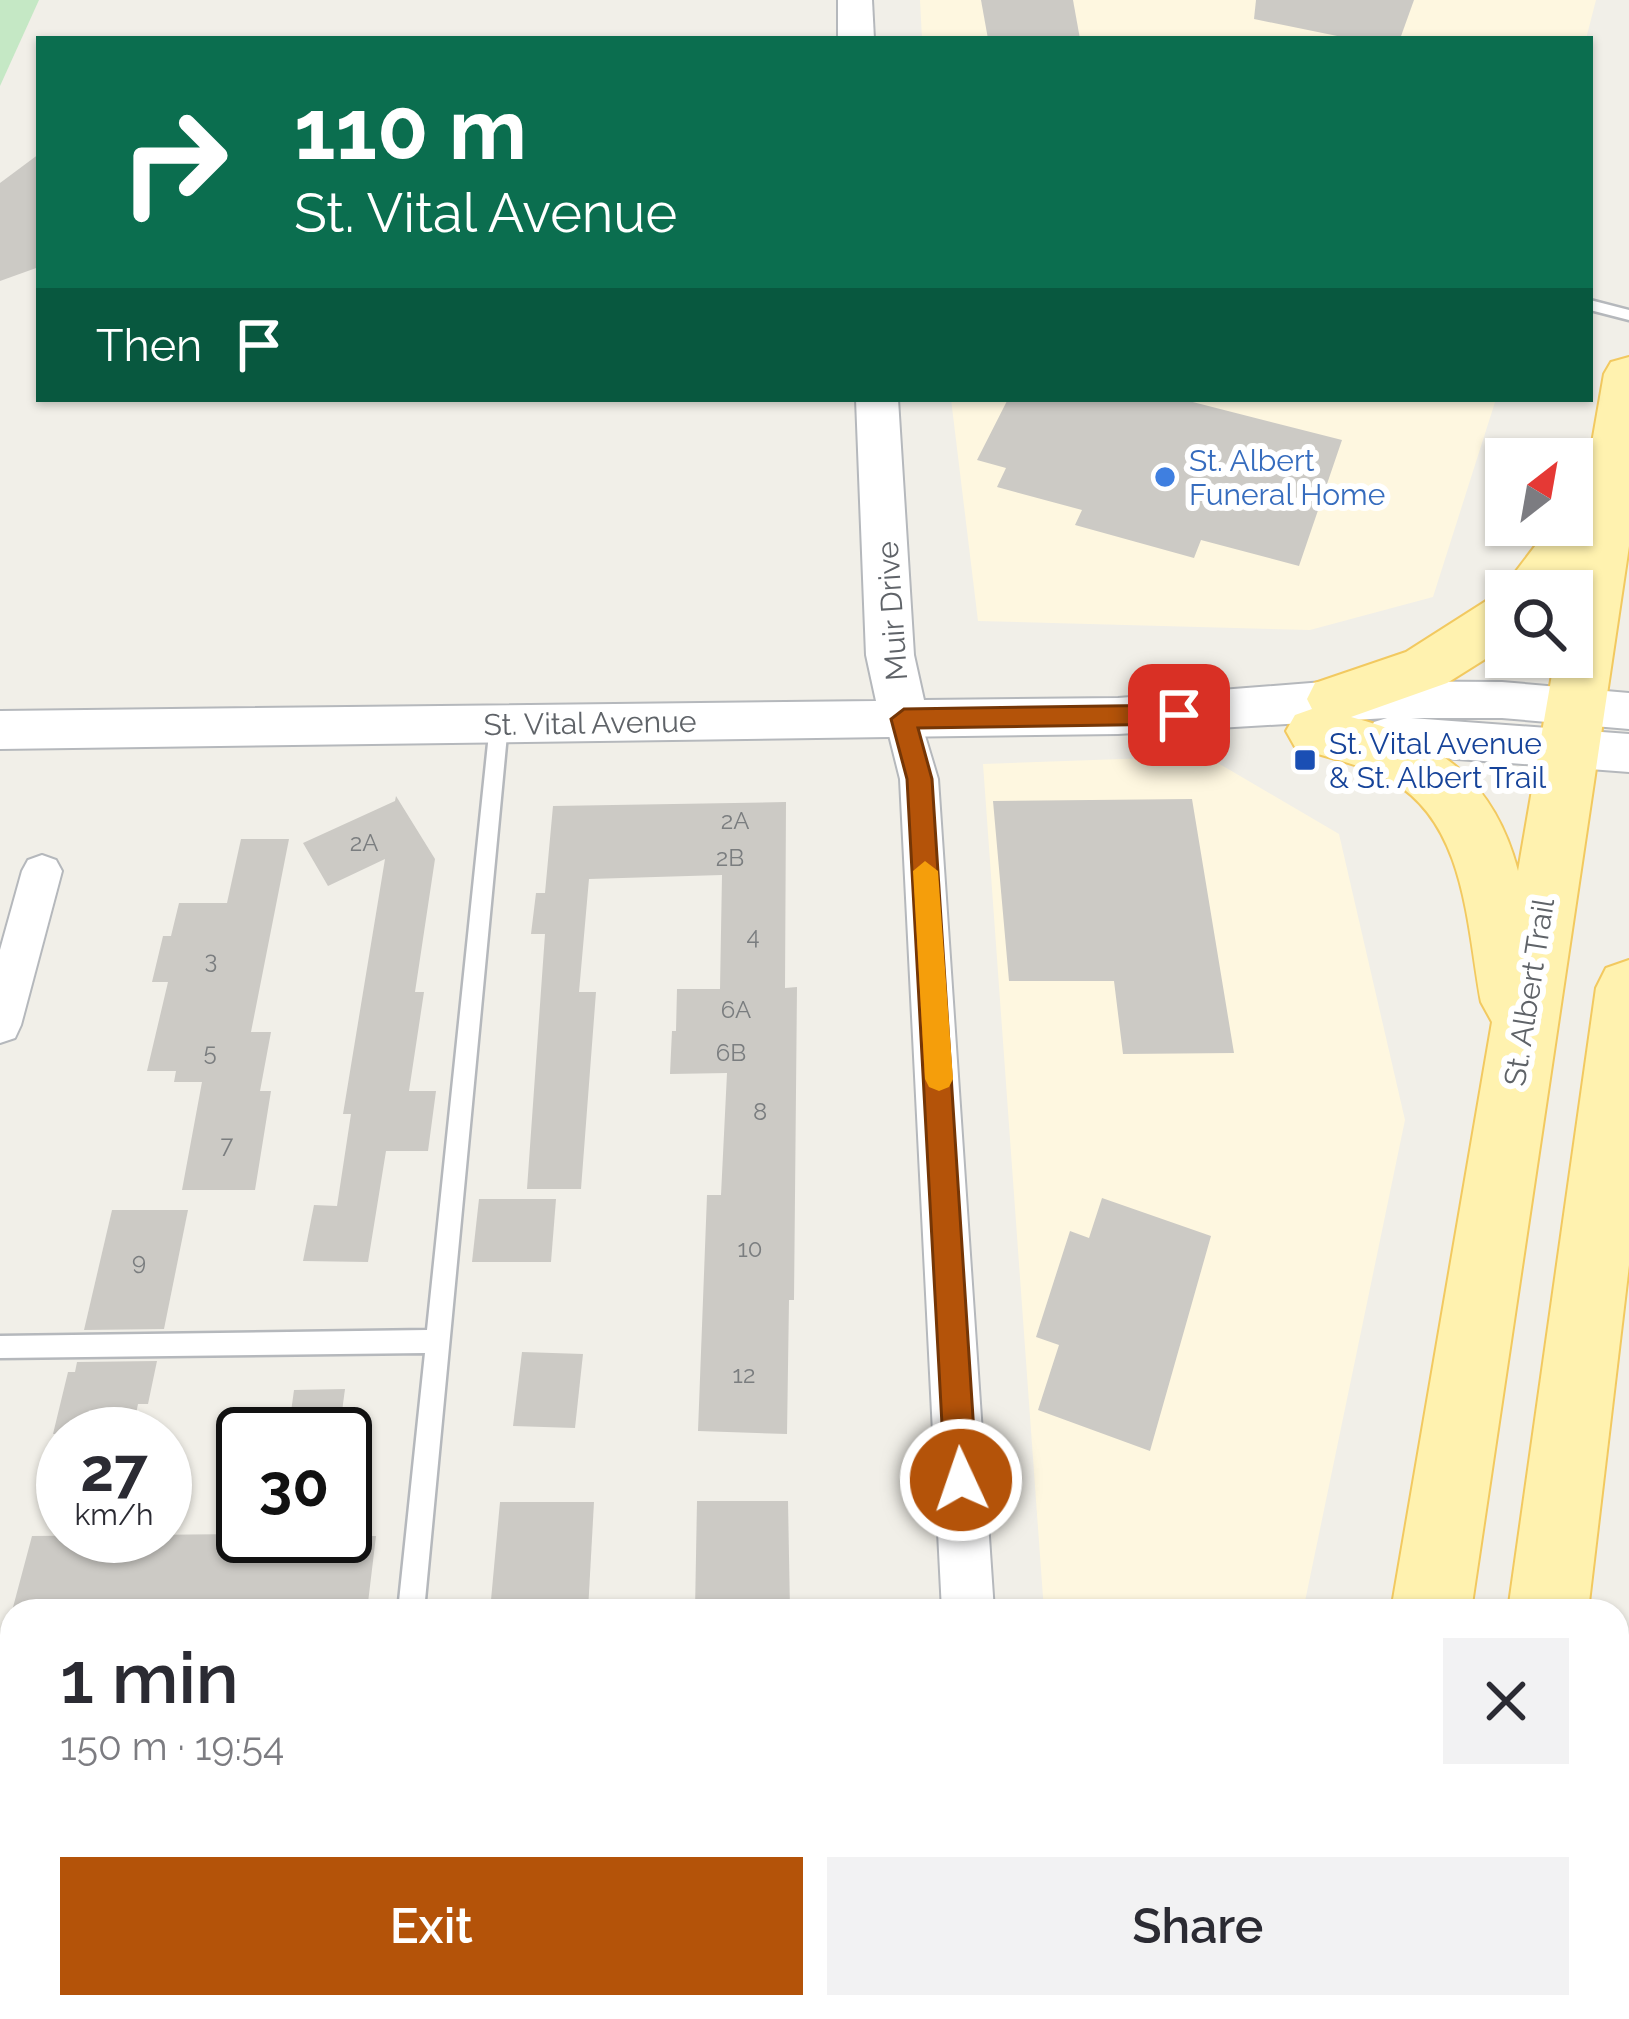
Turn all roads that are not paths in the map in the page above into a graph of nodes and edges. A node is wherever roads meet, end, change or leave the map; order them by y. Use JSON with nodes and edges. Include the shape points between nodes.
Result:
{"nodes":[{"id":1,"x":855,"y":0,"type":"edge"},
{"id":2,"x":856,"y":36,"type":"edge"},
{"id":3,"x":1593,"y":306,"type":"edge"},
{"id":4,"x":1629,"y":315,"type":"edge"},
{"id":5,"x":1629,"y":374,"type":"edge"},
{"id":6,"x":877,"y":402,"type":"edge"},
{"id":7,"x":1610,"y":488,"type":"junction"},
{"id":8,"x":1546,"y":570,"type":"edge"},
{"id":9,"x":1485,"y":631,"type":"edge"},
{"id":10,"x":1326,"y":715,"type":"junction"},
{"id":11,"x":904,"y":719,"type":"junction"},
{"id":12,"x":500,"y":724,"type":"junction"},
{"id":13,"x":1601,"y":729,"type":"edge"},
{"id":14,"x":0,"y":730,"type":"edge"},
{"id":15,"x":42,"y":871,"type":"dead end"},
{"id":16,"x":1629,"y":988,"type":"edge"},
{"id":17,"x":0,"y":1025,"type":"edge"},
{"id":18,"x":1521,"y":1035,"type":"junction"},
{"id":19,"x":440,"y":1341,"type":"junction"},
{"id":20,"x":0,"y":1347,"type":"edge"},
{"id":21,"x":412,"y":1599,"type":"edge"},
{"id":22,"x":967,"y":1599,"type":"edge"},
{"id":23,"x":1434,"y":1599,"type":"edge"},
{"id":24,"x":1550,"y":1599,"type":"edge"}],
"edges":[{"from":1,"to":2,"type":"street"},
{"from":3,"to":4,"type":"lane"},
{"from":5,"to":7,"type":"main road","name":"St. Albert Trail"},
{"from":6,"to":11,"type":"street","name":"Muir Drive","via":[[890,655]]},
{"from":7,"to":8,"type":"main road"},
{"from":7,"to":13,"type":"main road","name":"St. Albert Trail"},
{"from":9,"to":10,"type":"main road","via":[[1417,674]]},
{"from":10,"to":11,"type":"street","name":"St. Vital Avenue"},
{"from":10,"to":13,"type":"street","name":"St. Vital Avenue"},
{"from":10,"to":18,"type":"main road","via":[[1401,758],[1467,815],[1489,865]]},
{"from":11,"to":12,"type":"street","name":"St. Vital Avenue"},
{"from":11,"to":22,"type":"street","name":"Muir Drive","via":[[920,779]]},
{"from":12,"to":14,"type":"street","name":"St. Vital Avenue"},
{"from":12,"to":19,"type":"lane"},
{"from":13,"to":18,"type":"main road","name":"St. Albert Trail"},
{"from":15,"to":17,"type":"street"},
{"from":16,"to":24,"type":"main road"},
{"from":18,"to":23,"type":"main road","name":"St. Albert Trail"},
{"from":19,"to":20,"type":"lane"},
{"from":19,"to":21,"type":"lane"}]}
